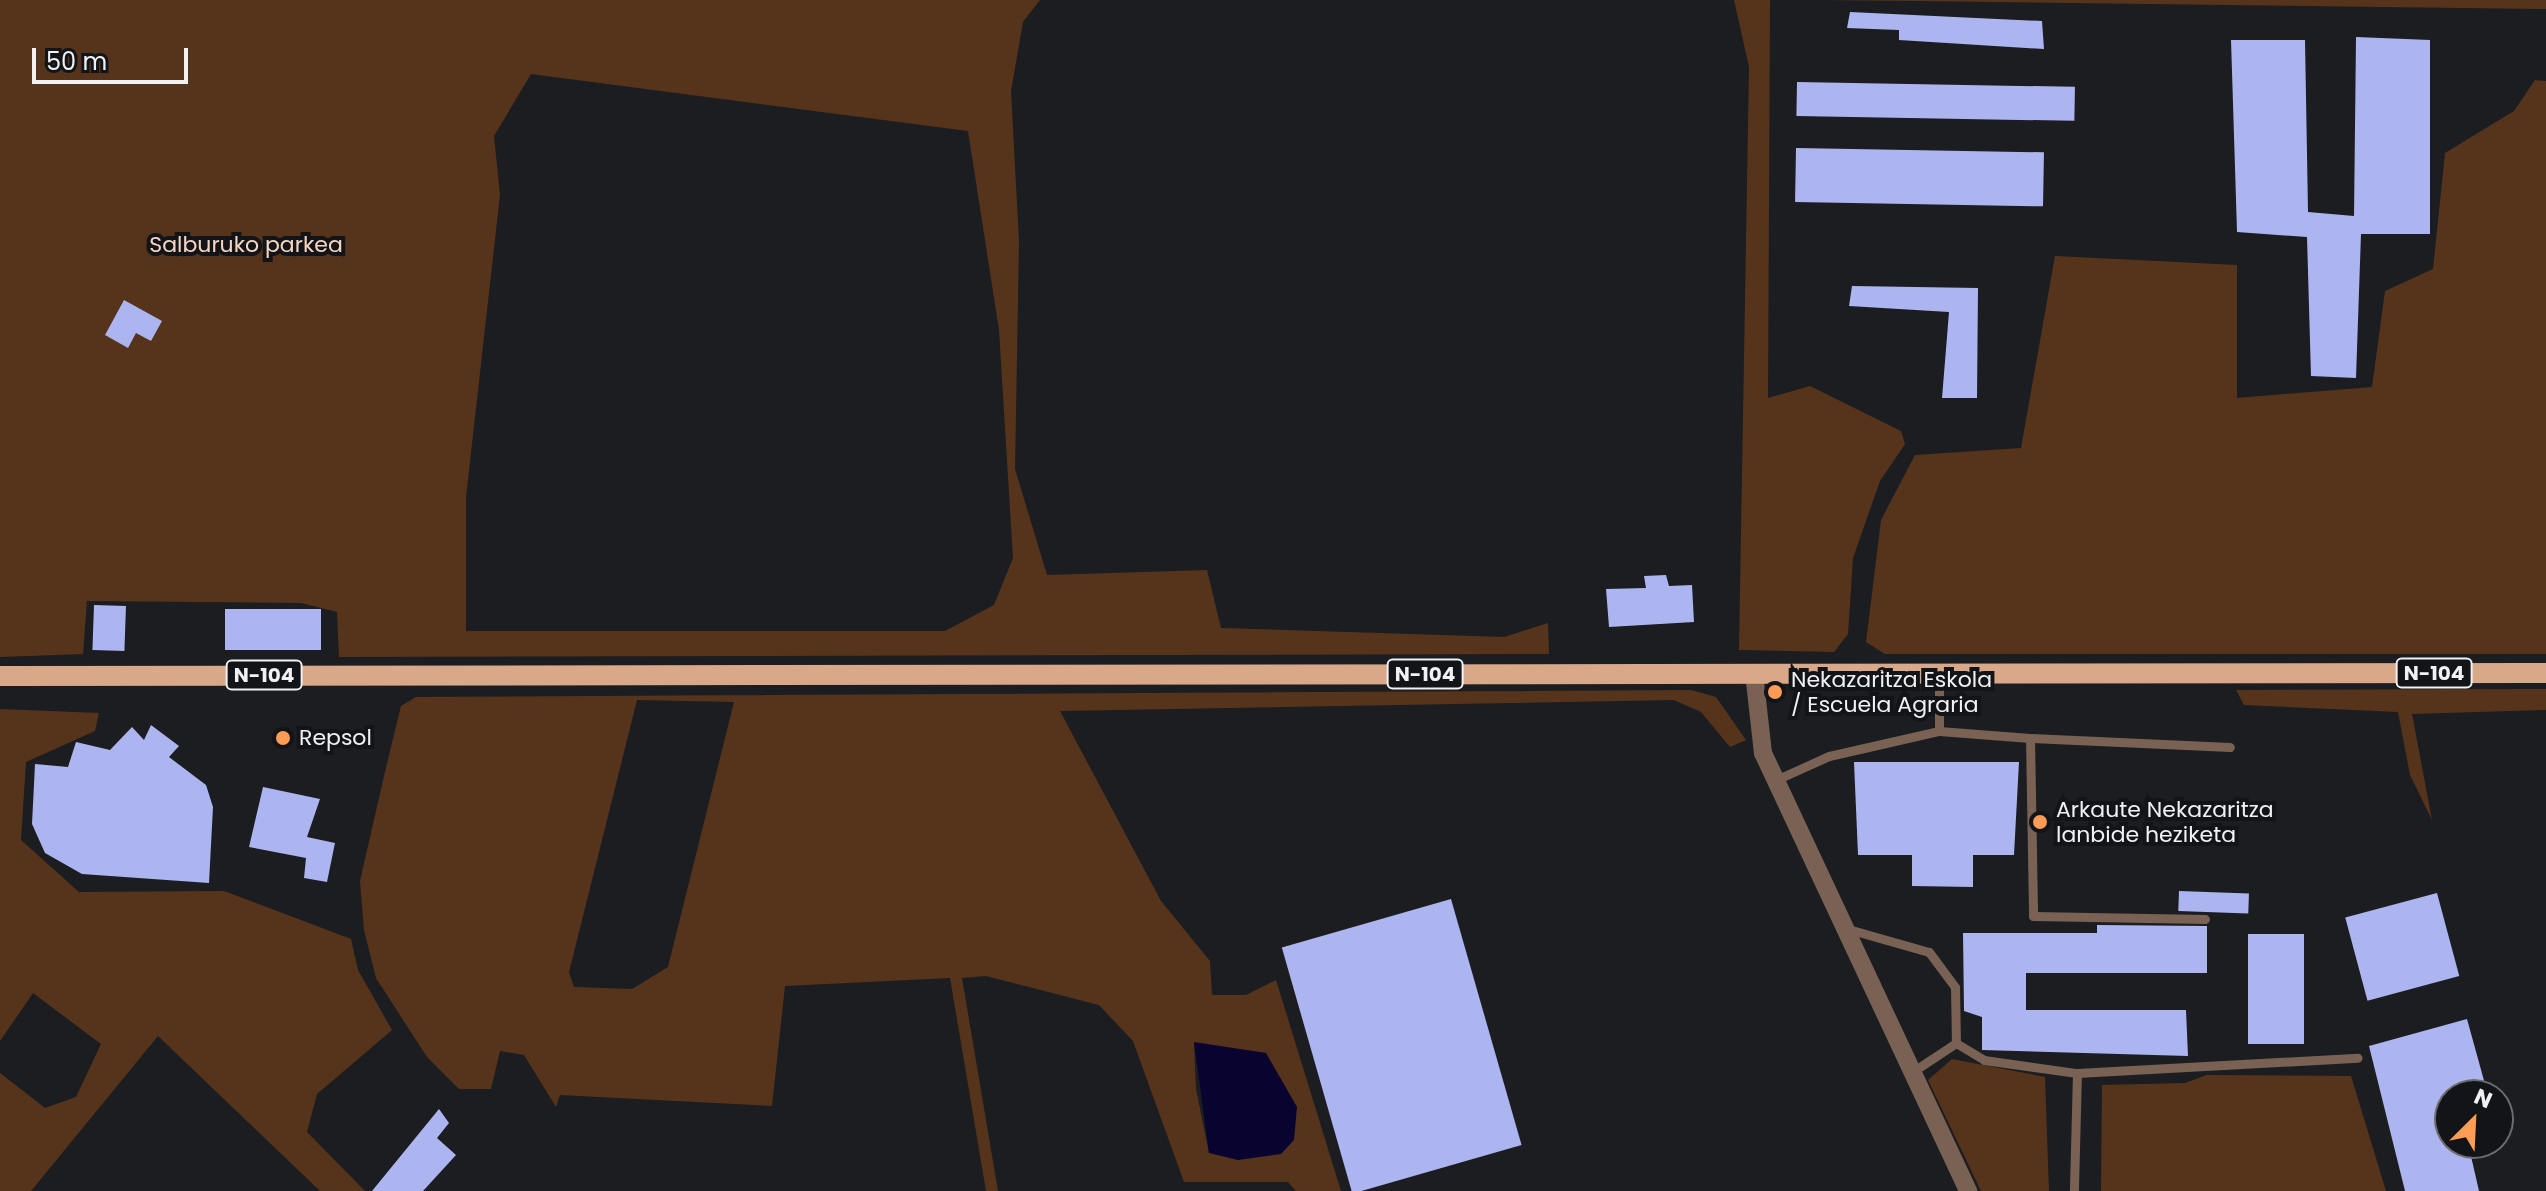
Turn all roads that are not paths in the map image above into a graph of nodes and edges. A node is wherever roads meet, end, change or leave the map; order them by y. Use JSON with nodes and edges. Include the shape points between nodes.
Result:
{"nodes":[{"id":1,"x":1754,"y":673,"type":"junction"},
{"id":2,"x":1939,"y":673,"type":"junction"},
{"id":3,"x":2546,"y":673,"type":"edge"},
{"id":4,"x":0,"y":676,"type":"edge"},
{"id":5,"x":1939,"y":731,"type":"junction"},
{"id":6,"x":2030,"y":738,"type":"junction"},
{"id":7,"x":2230,"y":747,"type":"dead end"},
{"id":8,"x":1778,"y":779,"type":"junction"},
{"id":9,"x":2205,"y":919,"type":"dead end"},
{"id":10,"x":1844,"y":928,"type":"junction"},
{"id":11,"x":1956,"y":1043,"type":"junction"},
{"id":12,"x":2358,"y":1058,"type":"dead end"},
{"id":13,"x":1912,"y":1072,"type":"junction"},
{"id":14,"x":2077,"y":1073,"type":"junction"},
{"id":15,"x":1968,"y":1191,"type":"edge"},
{"id":16,"x":2074,"y":1191,"type":"edge"}],
"edges":[{"from":1,"to":2,"type":"main road","number":"N-104"},
{"from":1,"to":4,"type":"main road","number":"N-104"},
{"from":1,"to":8,"type":"street","via":[[1755,724]]},
{"from":2,"to":3,"type":"main road","number":"N-104"},
{"from":2,"to":5,"type":"lane"},
{"from":5,"to":6,"type":"lane"},
{"from":5,"to":8,"type":"lane","via":[[1829,756]]},
{"from":6,"to":7,"type":"lane"},
{"from":6,"to":9,"type":"lane","via":[[2033,916]]},
{"from":8,"to":10,"type":"street"},
{"from":10,"to":11,"type":"lane","via":[[1929,952],[1955,987]]},
{"from":10,"to":13,"type":"street"},
{"from":11,"to":13,"type":"lane"},
{"from":11,"to":14,"type":"lane","via":[[1984,1060]]},
{"from":12,"to":14,"type":"lane"},
{"from":13,"to":15,"type":"street"},
{"from":14,"to":16,"type":"lane"}]}
